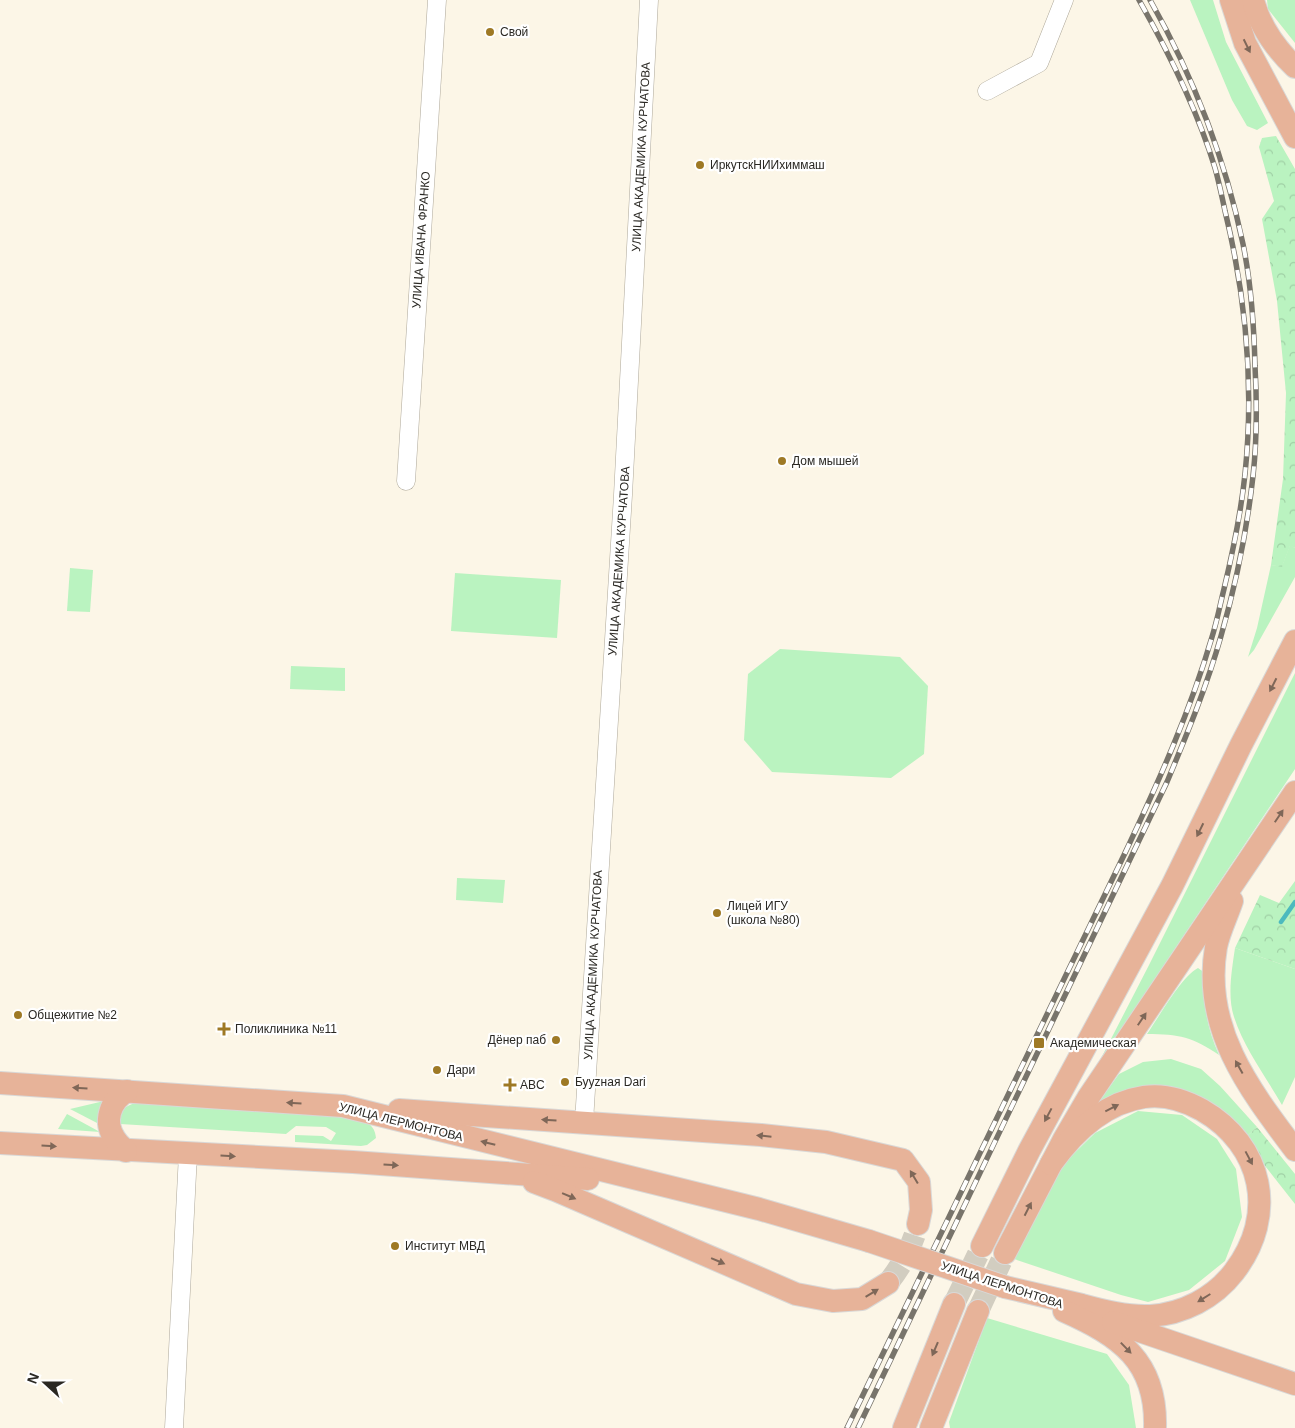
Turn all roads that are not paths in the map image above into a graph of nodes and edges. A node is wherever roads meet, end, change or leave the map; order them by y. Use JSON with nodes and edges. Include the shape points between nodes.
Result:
{"nodes":[{"id":1,"x":437,"y":0,"type":"edge"},
{"id":2,"x":649,"y":0,"type":"edge"},
{"id":3,"x":1064,"y":0,"type":"edge"},
{"id":4,"x":1231,"y":0,"type":"edge"},
{"id":5,"x":1253,"y":0,"type":"edge"},
{"id":6,"x":1295,"y":67,"type":"edge"},
{"id":7,"x":987,"y":90,"type":"dead end"},
{"id":8,"x":1295,"y":137,"type":"edge"},
{"id":9,"x":406,"y":481,"type":"dead end"},
{"id":10,"x":1295,"y":642,"type":"edge"},
{"id":11,"x":1295,"y":792,"type":"edge"},
{"id":12,"x":1262,"y":840,"type":"junction"},
{"id":13,"x":0,"y":1083,"type":"edge"},
{"id":14,"x":127,"y":1091,"type":"junction"},
{"id":15,"x":343,"y":1106,"type":"junction"},
{"id":16,"x":1264,"y":1108,"type":"junction"},
{"id":17,"x":584,"y":1122,"type":"junction"},
{"id":18,"x":1295,"y":1132,"type":"edge"},
{"id":19,"x":0,"y":1144,"type":"edge"},
{"id":20,"x":1295,"y":1150,"type":"edge"},
{"id":21,"x":126,"y":1151,"type":"junction"},
{"id":22,"x":188,"y":1154,"type":"junction"},
{"id":23,"x":1051,"y":1164,"type":"junction"},
{"id":24,"x":507,"y":1173,"type":"junction"},
{"id":25,"x":706,"y":1196,"type":"junction"},
{"id":26,"x":918,"y":1224,"type":"tunnel mouth"},
{"id":27,"x":982,"y":1246,"type":"tunnel mouth"},
{"id":28,"x":1006,"y":1253,"type":"tunnel mouth"},
{"id":29,"x":888,"y":1283,"type":"tunnel mouth"},
{"id":30,"x":1005,"y":1287,"type":"junction"},
{"id":31,"x":954,"y":1304,"type":"tunnel mouth"},
{"id":32,"x":978,"y":1311,"type":"tunnel mouth"},
{"id":33,"x":1295,"y":1384,"type":"edge"},
{"id":34,"x":944,"y":1393,"type":"junction"},
{"id":35,"x":174,"y":1428,"type":"edge"},
{"id":36,"x":904,"y":1428,"type":"edge"},
{"id":37,"x":931,"y":1428,"type":"edge"},
{"id":38,"x":938,"y":1428,"type":"edge"},
{"id":39,"x":1155,"y":1428,"type":"edge"}],
"edges":[{"from":1,"to":9,"type":"street","name":"УЛИЦА ИВАНА ФРАНКО"},
{"from":2,"to":17,"type":"street","name":"УЛИЦА АКАДЕМИКА КУРЧАТОВА","via":[[623,495]]},
{"from":3,"to":7,"type":"street","via":[[1039,63]]},
{"from":4,"to":8,"type":"main road","one_way":true,"via":[[1245,42]]},
{"from":5,"to":6,"type":"main road","via":[[1266,33]]},
{"from":10,"to":27,"type":"main road","one_way":true,"via":[[1172,886]]},
{"from":12,"to":11,"type":"main road","one_way":true},
{"from":16,"to":12,"type":"main road","one_way":true,"via":[[1223,1034],[1214,993],[1213,969],[1224,923]]},
{"from":23,"to":12,"type":"main road","one_way":true,"via":[[1101,1078]]},
{"from":14,"to":13,"type":"main road","name":"УЛИЦА ЛЕРМОНТОВА","one_way":true},
{"from":15,"to":14,"type":"main road","name":"УЛИЦА ЛЕРМОНТОВА","one_way":true},
{"from":14,"to":21,"type":"main road","via":[[110,1109],[111,1133]]},
{"from":17,"to":15,"type":"main road","one_way":true},
{"from":25,"to":15,"type":"main road","name":"УЛИЦА ЛЕРМОНТОВА","one_way":true},
{"from":16,"to":18,"type":"street"},
{"from":16,"to":20,"type":"main road"},
{"from":26,"to":17,"type":"main road","one_way":true,"via":[[921,1210],[918,1182],[903,1160],[816,1141]]},
{"from":19,"to":21,"type":"main road","name":"УЛИЦА ЛЕРМОНТОВА","one_way":true},
{"from":21,"to":22,"type":"main road","name":"УЛИЦА ЛЕРМОНТОВА"},
{"from":22,"to":24,"type":"main road","name":"УЛИЦА ЛЕРМОНТОВА","one_way":true},
{"from":22,"to":35,"type":"street"},
{"from":28,"to":23,"type":"main road","one_way":true},
{"from":23,"to":30,"type":"main road","one_way":true,"via":[[1081,1129],[1110,1109],[1145,1097],[1179,1100],[1211,1116],[1228,1129],[1251,1160],[1260,1194],[1255,1233],[1228,1280],[1199,1302],[1166,1314],[1115,1313]]},
{"from":24,"to":25,"type":"main road","name":"УЛИЦА ЛЕРМОНТОВА","via":[[603,1180]]},
{"from":24,"to":29,"type":"main road","one_way":true,"via":[[555,1190],[796,1294],[833,1301],[862,1299]]},
{"from":25,"to":30,"type":"main road","name":"УЛИЦА ЛЕРМОНТОВА","bridge":true,"via":[[869,1241]]},
{"from":30,"to":33,"type":"main road","name":"УЛИЦА ЛЕРМОНТОВА"},
{"from":30,"to":39,"type":"main road","one_way":true,"via":[[1083,1320],[1120,1341],[1148,1380]]},
{"from":31,"to":36,"type":"main road","one_way":true},
{"from":32,"to":34,"type":"main road"},
{"from":34,"to":37,"type":"main road"},
{"from":34,"to":38,"type":"main road"}]}
